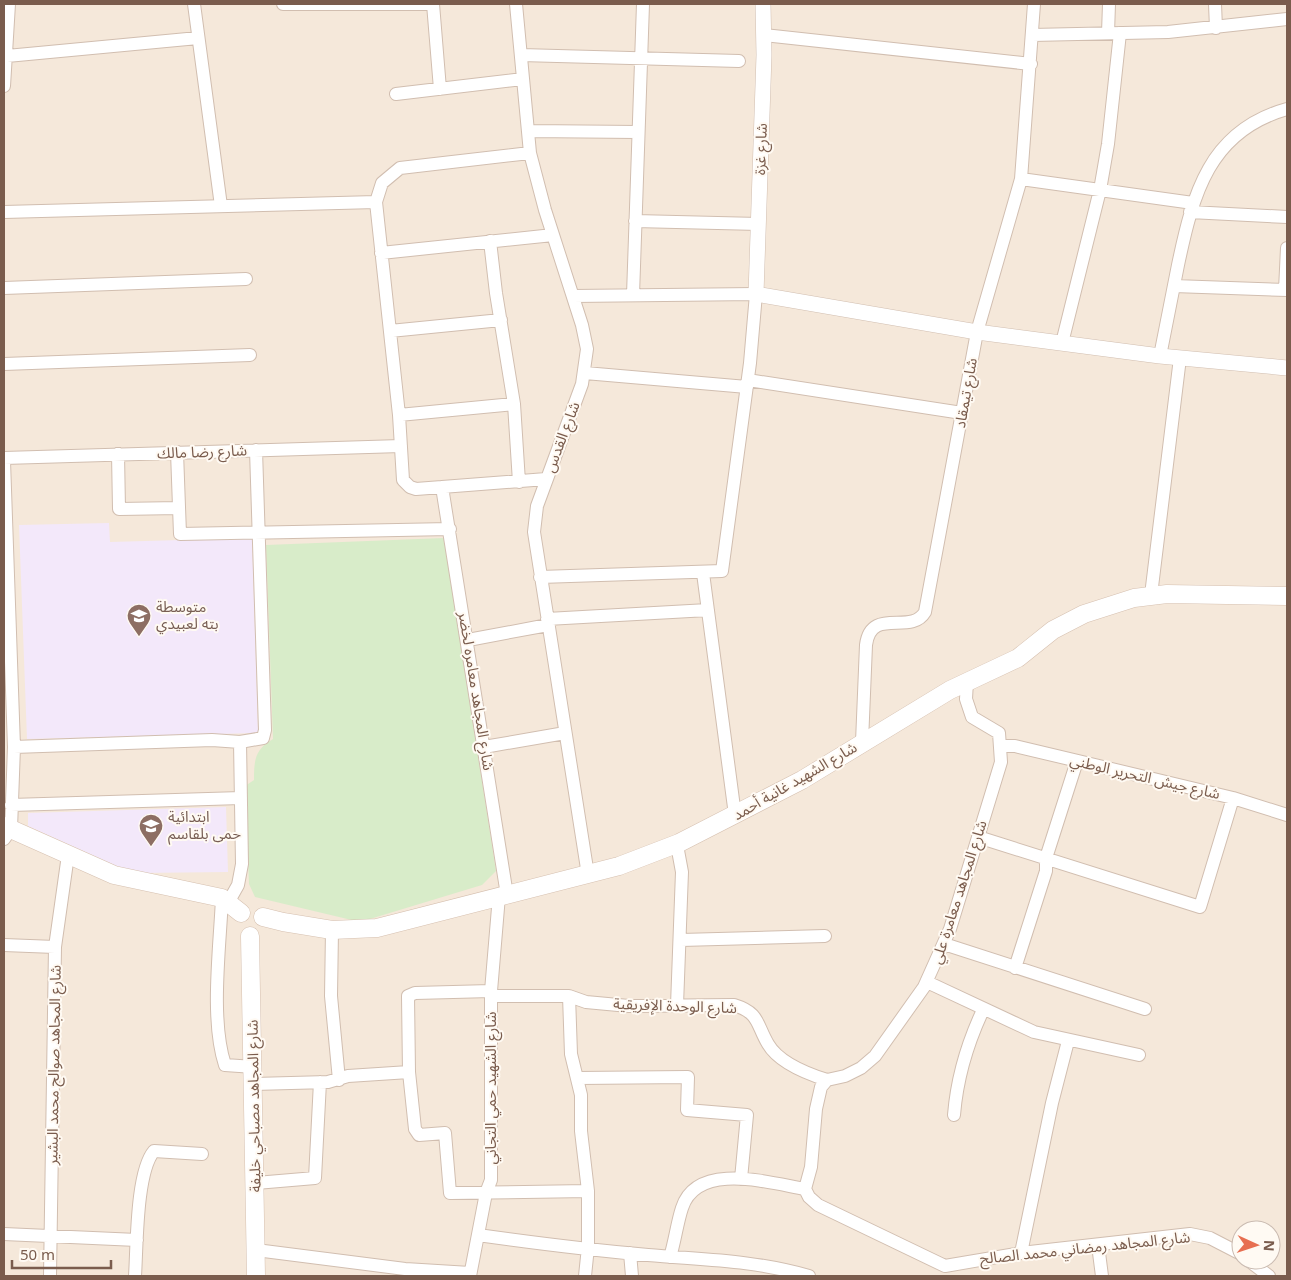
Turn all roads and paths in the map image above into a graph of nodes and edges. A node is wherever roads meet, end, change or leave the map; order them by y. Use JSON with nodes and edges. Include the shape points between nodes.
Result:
{"nodes":[{"id":1,"x":9,"y":4,"type":"edge"},
{"id":2,"x":194,"y":4,"type":"edge"},
{"id":3,"x":283,"y":4,"type":"edge"},
{"id":4,"x":433,"y":4,"type":"edge"},
{"id":5,"x":516,"y":4,"type":"edge"},
{"id":6,"x":643,"y":4,"type":"edge"},
{"id":7,"x":763,"y":4,"type":"edge"},
{"id":8,"x":1034,"y":4,"type":"edge"},
{"id":9,"x":1109,"y":4,"type":"edge"},
{"id":10,"x":1215,"y":4,"type":"edge"},
{"id":11,"x":328,"y":5,"type":"edge"},
{"id":12,"x":1287,"y":19,"type":"edge"},
{"id":13,"x":1216,"y":28,"type":"junction"},
{"id":14,"x":1114,"y":33,"type":"junction"},
{"id":15,"x":764,"y":35,"type":"junction"},
{"id":16,"x":1032,"y":35,"type":"junction"},
{"id":17,"x":198,"y":38,"type":"junction"},
{"id":18,"x":521,"y":55,"type":"junction"},
{"id":19,"x":7,"y":56,"type":"junction"},
{"id":20,"x":641,"y":58,"type":"junction"},
{"id":21,"x":739,"y":61,"type":"dead end"},
{"id":22,"x":1031,"y":64,"type":"junction"},
{"id":23,"x":523,"y":79,"type":"junction"},
{"id":24,"x":4,"y":86,"type":"edge"},
{"id":25,"x":440,"y":89,"type":"junction"},
{"id":26,"x":396,"y":94,"type":"dead end"},
{"id":27,"x":1287,"y":109,"type":"edge"},
{"id":28,"x":528,"y":131,"type":"junction"},
{"id":29,"x":638,"y":132,"type":"junction"},
{"id":30,"x":530,"y":153,"type":"junction"},
{"id":31,"x":1021,"y":179,"type":"junction"},
{"id":32,"x":1100,"y":190,"type":"junction"},
{"id":33,"x":376,"y":202,"type":"junction"},
{"id":34,"x":221,"y":206,"type":"junction"},
{"id":35,"x":1192,"y":208,"type":"junction"},
{"id":36,"x":4,"y":212,"type":"edge"},
{"id":37,"x":1287,"y":217,"type":"edge"},
{"id":38,"x":635,"y":221,"type":"junction"},
{"id":39,"x":759,"y":224,"type":"junction"},
{"id":40,"x":553,"y":235,"type":"junction"},
{"id":41,"x":490,"y":242,"type":"junction"},
{"id":42,"x":1287,"y":248,"type":"edge"},
{"id":43,"x":381,"y":253,"type":"junction"},
{"id":44,"x":246,"y":279,"type":"dead end"},
{"id":45,"x":1174,"y":286,"type":"junction"},
{"id":46,"x":4,"y":288,"type":"edge"},
{"id":47,"x":1286,"y":290,"type":"edge"},
{"id":48,"x":756,"y":294,"type":"junction"},
{"id":49,"x":633,"y":295,"type":"junction"},
{"id":50,"x":572,"y":296,"type":"junction"},
{"id":51,"x":501,"y":320,"type":"junction"},
{"id":52,"x":390,"y":331,"type":"junction"},
{"id":53,"x":977,"y":332,"type":"junction"},
{"id":54,"x":1062,"y":343,"type":"junction"},
{"id":55,"x":250,"y":355,"type":"dead end"},
{"id":56,"x":1160,"y":356,"type":"junction"},
{"id":57,"x":1180,"y":358,"type":"junction"},
{"id":58,"x":4,"y":364,"type":"edge"},
{"id":59,"x":1287,"y":368,"type":"edge"},
{"id":60,"x":585,"y":373,"type":"junction"},
{"id":61,"x":747,"y":383,"type":"junction"},
{"id":62,"x":514,"y":404,"type":"junction"},
{"id":63,"x":962,"y":413,"type":"junction"},
{"id":64,"x":399,"y":414,"type":"junction"},
{"id":65,"x":400,"y":446,"type":"junction"},
{"id":66,"x":256,"y":450,"type":"junction"},
{"id":67,"x":177,"y":452,"type":"junction"},
{"id":68,"x":118,"y":454,"type":"junction"},
{"id":69,"x":4,"y":459,"type":"edge"},
{"id":70,"x":546,"y":479,"type":"junction"},
{"id":71,"x":519,"y":482,"type":"junction"},
{"id":72,"x":442,"y":487,"type":"junction"},
{"id":73,"x":179,"y":508,"type":"junction"},
{"id":74,"x":450,"y":529,"type":"junction"},
{"id":75,"x":259,"y":533,"type":"junction"},
{"id":76,"x":6,"y":561,"type":"edge"},
{"id":77,"x":703,"y":572,"type":"junction"},
{"id":78,"x":540,"y":577,"type":"junction"},
{"id":79,"x":1151,"y":595,"type":"junction"},
{"id":80,"x":1287,"y":596,"type":"edge"},
{"id":81,"x":708,"y":610,"type":"junction"},
{"id":82,"x":547,"y":622,"type":"junction"},
{"id":83,"x":468,"y":640,"type":"junction"},
{"id":84,"x":967,"y":681,"type":"junction"},
{"id":85,"x":8,"y":722,"type":"edge"},
{"id":86,"x":565,"y":733,"type":"junction"},
{"id":87,"x":240,"y":742,"type":"junction"},
{"id":88,"x":862,"y":742,"type":"junction"},
{"id":89,"x":1001,"y":746,"type":"junction"},
{"id":90,"x":14,"y":747,"type":"junction"},
{"id":91,"x":484,"y":747,"type":"junction"},
{"id":92,"x":1077,"y":761,"type":"junction"},
{"id":93,"x":241,"y":798,"type":"junction"},
{"id":94,"x":1233,"y":798,"type":"junction"},
{"id":95,"x":11,"y":806,"type":"junction"},
{"id":96,"x":1287,"y":813,"type":"edge"},
{"id":97,"x":735,"y":815,"type":"junction"},
{"id":98,"x":6,"y":831,"type":"edge"},
{"id":99,"x":978,"y":837,"type":"junction"},
{"id":100,"x":677,"y":845,"type":"junction"},
{"id":101,"x":68,"y":856,"type":"junction"},
{"id":102,"x":1046,"y":858,"type":"junction"},
{"id":103,"x":588,"y":875,"type":"junction"},
{"id":104,"x":503,"y":895,"type":"junction"},
{"id":105,"x":246,"y":915,"type":"junction"},
{"id":106,"x":332,"y":930,"type":"junction"},
{"id":107,"x":825,"y":936,"type":"dead end"},
{"id":108,"x":680,"y":940,"type":"junction"},
{"id":109,"x":944,"y":944,"type":"junction"},
{"id":110,"x":4,"y":945,"type":"edge"},
{"id":111,"x":55,"y":947,"type":"junction"},
{"id":112,"x":1015,"y":968,"type":"junction"},
{"id":113,"x":927,"y":982,"type":"junction"},
{"id":114,"x":491,"y":994,"type":"junction"},
{"id":115,"x":569,"y":996,"type":"junction"},
{"id":116,"x":677,"y":1006,"type":"junction"},
{"id":117,"x":1145,"y":1009,"type":"dead end"},
{"id":118,"x":983,"y":1010,"type":"junction"},
{"id":119,"x":1068,"y":1041,"type":"junction"},
{"id":120,"x":1139,"y":1055,"type":"dead end"},
{"id":121,"x":409,"y":1072,"type":"junction"},
{"id":122,"x":254,"y":1076,"type":"junction"},
{"id":123,"x":578,"y":1078,"type":"junction"},
{"id":124,"x":339,"y":1080,"type":"junction"},
{"id":125,"x":827,"y":1080,"type":"junction"},
{"id":126,"x":320,"y":1082,"type":"junction"},
{"id":127,"x":954,"y":1115,"type":"dead end"},
{"id":128,"x":202,"y":1154,"type":"dead end"},
{"id":129,"x":741,"y":1179,"type":"junction"},
{"id":130,"x":256,"y":1183,"type":"junction"},
{"id":131,"x":805,"y":1189,"type":"junction"},
{"id":132,"x":588,"y":1191,"type":"junction"},
{"id":133,"x":486,"y":1193,"type":"junction"},
{"id":134,"x":4,"y":1234,"type":"edge"},
{"id":135,"x":478,"y":1236,"type":"junction"},
{"id":136,"x":52,"y":1237,"type":"junction"},
{"id":137,"x":137,"y":1240,"type":"junction"},
{"id":138,"x":1098,"y":1245,"type":"junction"},
{"id":139,"x":588,"y":1247,"type":"junction"},
{"id":140,"x":1231,"y":1249,"type":"edge"},
{"id":141,"x":256,"y":1250,"type":"junction"},
{"id":142,"x":630,"y":1253,"type":"junction"},
{"id":143,"x":1020,"y":1253,"type":"junction"},
{"id":144,"x":670,"y":1257,"type":"junction"},
{"id":145,"x":945,"y":1271,"type":"edge"},
{"id":146,"x":470,"y":1274,"type":"edge"},
{"id":147,"x":50,"y":1276,"type":"edge"},
{"id":148,"x":136,"y":1276,"type":"edge"},
{"id":149,"x":256,"y":1276,"type":"edge"},
{"id":150,"x":585,"y":1276,"type":"edge"},
{"id":151,"x":632,"y":1276,"type":"edge"},
{"id":152,"x":809,"y":1276,"type":"edge"},
{"id":153,"x":1102,"y":1276,"type":"edge"}],
"edges":[{"from":1,"to":19,"type":"street"},
{"from":2,"to":17,"type":"street"},
{"from":3,"to":11,"type":"street"},
{"from":4,"to":11,"type":"street"},
{"from":4,"to":25,"type":"street"},
{"from":5,"to":18,"type":"street","name":"شارع القدس"},
{"from":6,"to":20,"type":"street"},
{"from":7,"to":15,"type":"street","name":"شارع غزة"},
{"from":8,"to":16,"type":"street","name":"شارع تيمقاد"},
{"from":9,"to":14,"type":"street"},
{"from":10,"to":13,"type":"street"},
{"from":12,"to":13,"type":"street"},
{"from":13,"to":14,"type":"street"},
{"from":14,"to":16,"type":"street"},
{"from":14,"to":32,"type":"street","via":[[1108,144]]},
{"from":15,"to":22,"type":"street"},
{"from":15,"to":39,"type":"street","name":"شارع غزة"},
{"from":16,"to":22,"type":"street","name":"شارع تيمقاد"},
{"from":17,"to":19,"type":"street"},
{"from":17,"to":34,"type":"street"},
{"from":18,"to":20,"type":"street"},
{"from":18,"to":23,"type":"street","name":"شارع القدس"},
{"from":19,"to":24,"type":"street"},
{"from":20,"to":21,"type":"street"},
{"from":20,"to":29,"type":"street"},
{"from":22,"to":31,"type":"street","name":"شارع تيمقاد"},
{"from":23,"to":25,"type":"street"},
{"from":23,"to":28,"type":"street","name":"شارع القدس"},
{"from":25,"to":26,"type":"street"},
{"from":27,"to":35,"type":"street","via":[[1253,122],[1233,137],[1211,164]]},
{"from":28,"to":29,"type":"street"},
{"from":28,"to":30,"type":"street","name":"شارع القدس"},
{"from":29,"to":38,"type":"street"},
{"from":30,"to":33,"type":"street","via":[[400,168],[382,183]]},
{"from":30,"to":40,"type":"street","name":"شارع القدس"},
{"from":31,"to":32,"type":"street"},
{"from":31,"to":53,"type":"street","name":"شارع تيمقاد"},
{"from":32,"to":35,"type":"street"},
{"from":32,"to":54,"type":"street"},
{"from":33,"to":34,"type":"street"},
{"from":33,"to":43,"type":"street"},
{"from":34,"to":36,"type":"street"},
{"from":35,"to":37,"type":"street"},
{"from":35,"to":45,"type":"street"},
{"from":38,"to":39,"type":"street"},
{"from":38,"to":49,"type":"street"},
{"from":39,"to":48,"type":"street","name":"شارع غزة"},
{"from":40,"to":41,"type":"street"},
{"from":40,"to":50,"type":"street","name":"شارع القدس"},
{"from":41,"to":43,"type":"street"},
{"from":41,"to":51,"type":"street"},
{"from":42,"to":47,"type":"street"},
{"from":43,"to":52,"type":"street"},
{"from":44,"to":46,"type":"street"},
{"from":45,"to":47,"type":"street"},
{"from":45,"to":56,"type":"street"},
{"from":48,"to":49,"type":"street"},
{"from":48,"to":53,"type":"street"},
{"from":48,"to":61,"type":"street"},
{"from":49,"to":50,"type":"street"},
{"from":50,"to":60,"type":"street","name":"شارع القدس","via":[[585,337]]},
{"from":51,"to":52,"type":"street"},
{"from":51,"to":62,"type":"street"},
{"from":52,"to":64,"type":"street"},
{"from":53,"to":54,"type":"street"},
{"from":53,"to":63,"type":"street","name":"شارع تيمقاد"},
{"from":54,"to":56,"type":"street"},
{"from":55,"to":58,"type":"street"},
{"from":56,"to":57,"type":"street"},
{"from":57,"to":59,"type":"street"},
{"from":57,"to":79,"type":"street"},
{"from":60,"to":61,"type":"street"},
{"from":60,"to":70,"type":"street","name":"شارع القدس"},
{"from":61,"to":63,"type":"street"},
{"from":61,"to":77,"type":"street","via":[[722,571]]},
{"from":62,"to":64,"type":"street"},
{"from":62,"to":71,"type":"street"},
{"from":63,"to":88,"type":"street","name":"شارع تيمقاد","via":[[925,612],[915,622],[876,626],[866,639]]},
{"from":64,"to":65,"type":"street"},
{"from":65,"to":66,"type":"street","name":"شارع رضا مالك"},
{"from":65,"to":72,"type":"street","via":[[401,475],[406,484],[416,489]]},
{"from":66,"to":67,"type":"street","name":"شارع رضا مالك"},
{"from":66,"to":75,"type":"street"},
{"from":67,"to":68,"type":"street","name":"شارع رضا مالك"},
{"from":67,"to":73,"type":"street"},
{"from":68,"to":69,"type":"street","name":"شارع رضا مالك"},
{"from":68,"to":73,"type":"street","via":[[119,510]]},
{"from":69,"to":76,"type":"street"},
{"from":70,"to":71,"type":"street"},
{"from":70,"to":78,"type":"street","name":"شارع القدس","via":[[535,519]]},
{"from":71,"to":72,"type":"street"},
{"from":72,"to":74,"type":"street","name":"شارع المجاهد معامره لخضر"},
{"from":73,"to":75,"type":"street","via":[[180,534]]},
{"from":74,"to":75,"type":"street"},
{"from":74,"to":83,"type":"street","name":"شارع المجاهد معامره لخضر"},
{"from":75,"to":87,"type":"street","via":[[265,730],[263,738]]},
{"from":76,"to":85,"type":"street"},
{"from":77,"to":78,"type":"street"},
{"from":77,"to":81,"type":"street"},
{"from":78,"to":82,"type":"street","name":"شارع القدس"},
{"from":79,"to":80,"type":"main road","name":"شارع الشهيد غانية أحمد"},
{"from":79,"to":84,"type":"main road","name":"شارع الشهيد غانية أحمد","via":[[1117,602],[1084,614],[1053,630],[1007,664]]},
{"from":81,"to":82,"type":"street"},
{"from":81,"to":97,"type":"street"},
{"from":82,"to":83,"type":"street"},
{"from":82,"to":86,"type":"street","name":"شارع القدس"},
{"from":83,"to":91,"type":"street","name":"شارع المجاهد معامره لخضر"},
{"from":84,"to":88,"type":"main road","name":"شارع الشهيد غانية أحمد"},
{"from":84,"to":89,"type":"street","via":[[966,699],[972,717],[999,733]]},
{"from":85,"to":90,"type":"street"},
{"from":86,"to":91,"type":"street"},
{"from":86,"to":103,"type":"street","name":"شارع القدس"},
{"from":87,"to":90,"type":"street","via":[[212,740]]},
{"from":87,"to":93,"type":"street"},
{"from":88,"to":97,"type":"main road","name":"شارع الشهيد غانية أحمد","via":[[802,780]]},
{"from":89,"to":92,"type":"street","name":"شارع جيش التحرير الوطني","via":[[1015,746]]},
{"from":89,"to":99,"type":"street","name":"شارع المجاهد معامرة علي","via":[[1001,762]]},
{"from":90,"to":95,"type":"street"},
{"from":91,"to":104,"type":"street","name":"شارع المجاهد معامره لخضر"},
{"from":92,"to":94,"type":"street","name":"شارع جيش التحرير الوطني"},
{"from":92,"to":102,"type":"street"},
{"from":93,"to":95,"type":"street"},
{"from":93,"to":105,"type":"street","via":[[242,864],[238,885]]},
{"from":94,"to":96,"type":"street","name":"شارع جيش التحرير الوطني"},
{"from":94,"to":102,"type":"street","via":[[1200,907]]},
{"from":95,"to":98,"type":"street"},
{"from":97,"to":100,"type":"main road","name":"شارع الشهيد غانية أحمد"},
{"from":98,"to":101,"type":"main road"},
{"from":99,"to":102,"type":"street"},
{"from":99,"to":109,"type":"street","name":"شارع المجاهد معامرة علي"},
{"from":100,"to":103,"type":"main road","name":"شارع الشهيد غانية أحمد"},
{"from":100,"to":108,"type":"street","via":[[682,872]]},
{"from":101,"to":105,"type":"main road","via":[[98,870]]},
{"from":101,"to":111,"type":"street","name":"شارع المجاهد صوالح محمد البشير"},
{"from":102,"to":112,"type":"street","via":[[1046,871]]},
{"from":103,"to":104,"type":"main road","name":"شارع الشهيد غانية أحمد"},
{"from":104,"to":106,"type":"main road","name":"شارع الشهيد غانية أحمد","via":[[377,928]]},
{"from":104,"to":114,"type":"street","name":"شارع الشهيد حمي التجاني"},
{"from":105,"to":106,"type":"main road","name":"شارع الشهيد غانية أحمد"},
{"from":105,"to":122,"type":"main road","name":"شارع المجاهد مصباحي خليفة"},
{"from":105,"to":122,"type":"street","via":[[217,1017],[225,1065]]},
{"from":106,"to":124,"type":"street","via":[[331,996]]},
{"from":107,"to":108,"type":"street"},
{"from":108,"to":116,"type":"street"},
{"from":109,"to":112,"type":"street"},
{"from":109,"to":113,"type":"street","name":"شارع المجاهد معامرة علي"},
{"from":110,"to":111,"type":"street"},
{"from":111,"to":136,"type":"street","name":"شارع المجاهد صوالح محمد البشير"},
{"from":112,"to":117,"type":"street"},
{"from":113,"to":118,"type":"street"},
{"from":113,"to":125,"type":"street","name":"شارع المجاهد معامرة علي","via":[[875,1056],[861,1068]]},
{"from":114,"to":115,"type":"street","name":"شارع الوحدة الإفريقية"},
{"from":114,"to":121,"type":"street","name":"شارع الوحدة الإفريقية","via":[[415,993],[408,996]]},
{"from":114,"to":133,"type":"street","name":"شارع الشهيد حمي التجاني","via":[[493,1162]]},
{"from":115,"to":116,"type":"street","name":"شارع الوحدة الإفريقية","via":[[606,1004]]},
{"from":115,"to":123,"type":"street","via":[[571,1054]]},
{"from":116,"to":125,"type":"street","name":"شارع الوحدة الإفريقية","via":[[734,1005],[748,1010],[776,1054]]},
{"from":118,"to":119,"type":"street","via":[[1034,1032]]},
{"from":118,"to":127,"type":"street","via":[[969,1041],[956,1092]]},
{"from":119,"to":120,"type":"street"},
{"from":119,"to":143,"type":"street"},
{"from":121,"to":124,"type":"street","via":[[348,1076]]},
{"from":121,"to":133,"type":"street","via":[[414,1129],[419,1135],[445,1133],[450,1193]]},
{"from":122,"to":126,"type":"street"},
{"from":122,"to":130,"type":"main road","name":"شارع المجاهد مصباحي خليفة"},
{"from":123,"to":129,"type":"street","via":[[688,1078],[687,1110],[746,1115]]},
{"from":123,"to":132,"type":"street"},
{"from":124,"to":126,"type":"street"},
{"from":125,"to":131,"type":"street","via":[[819,1095],[811,1167]]},
{"from":126,"to":130,"type":"street","via":[[315,1178]]},
{"from":128,"to":137,"type":"street","via":[[154,1151],[147,1159]]},
{"from":129,"to":131,"type":"street"},
{"from":129,"to":144,"type":"street","via":[[710,1180],[698,1186],[682,1206]]},
{"from":130,"to":141,"type":"main road","name":"شارع المجاهد مصباحي خليفة"},
{"from":131,"to":145,"type":"street","name":"شارع المجاهد رمضاني محمد الصالح","via":[[818,1205]]},
{"from":132,"to":133,"type":"street"},
{"from":132,"to":139,"type":"street"},
{"from":133,"to":135,"type":"street","name":"شارع الشهيد حمي التجاني"},
{"from":134,"to":136,"type":"street"},
{"from":135,"to":139,"type":"street"},
{"from":135,"to":146,"type":"street","name":"شارع الشهيد حمي التجاني"},
{"from":136,"to":137,"type":"street"},
{"from":136,"to":147,"type":"street","name":"شارع المجاهد صوالح محمد البشير"},
{"from":137,"to":148,"type":"street"},
{"from":138,"to":140,"type":"street","name":"شارع المجاهد رمضاني محمد الصالح","via":[[1190,1234],[1210,1238]]},
{"from":138,"to":143,"type":"street","name":"شارع المجاهد رمضاني محمد الصالح"},
{"from":138,"to":153,"type":"street"},
{"from":139,"to":142,"type":"street"},
{"from":139,"to":150,"type":"street"},
{"from":141,"to":146,"type":"street"},
{"from":141,"to":149,"type":"main road","name":"شارع المجاهد مصباحي خليفة"},
{"from":142,"to":144,"type":"street"},
{"from":142,"to":151,"type":"street"},
{"from":143,"to":145,"type":"street","name":"شارع المجاهد رمضاني محمد الصالح"},
{"from":144,"to":152,"type":"street","via":[[724,1259]]}]}
